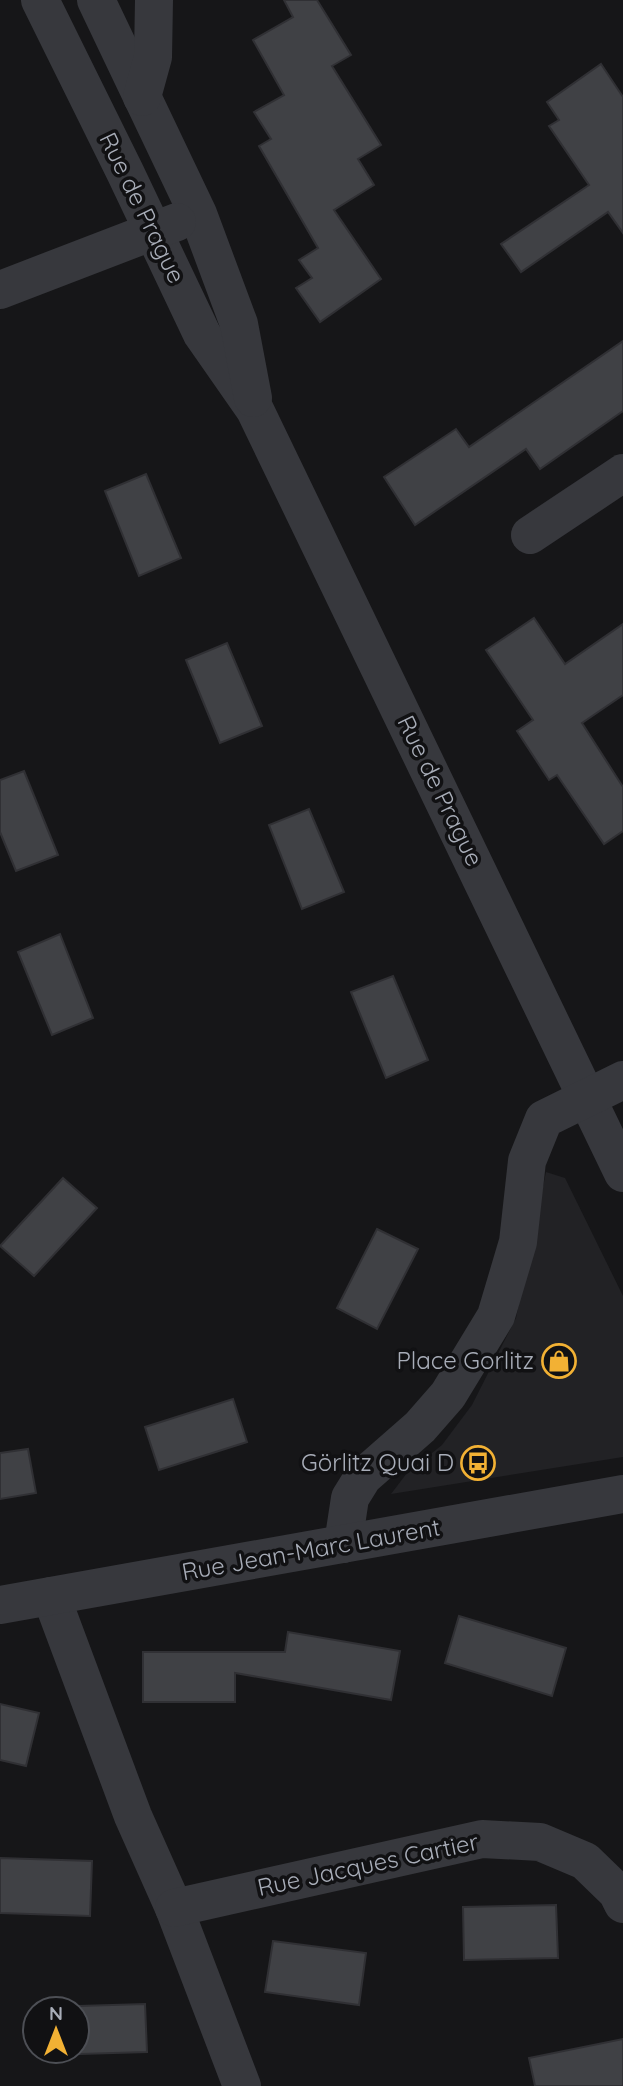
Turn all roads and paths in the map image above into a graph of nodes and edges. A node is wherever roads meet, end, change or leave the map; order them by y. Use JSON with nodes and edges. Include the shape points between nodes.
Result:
{"nodes":[{"id":1,"x":40,"y":0,"type":"edge"},
{"id":2,"x":96,"y":0,"type":"edge"},
{"id":3,"x":154,"y":0,"type":"edge"},
{"id":4,"x":142,"y":97,"type":"junction"},
{"id":5,"x":198,"y":214,"type":"junction"},
{"id":6,"x":153,"y":232,"type":"junction"},
{"id":7,"x":0,"y":290,"type":"edge"},
{"id":8,"x":255,"y":410,"type":"junction"},
{"id":9,"x":623,"y":473,"type":"edge"},
{"id":10,"x":530,"y":535,"type":"dead end"},
{"id":11,"x":623,"y":1080,"type":"edge"},
{"id":12,"x":587,"y":1098,"type":"junction"},
{"id":13,"x":623,"y":1173,"type":"edge"},
{"id":14,"x":623,"y":1494,"type":"edge"},
{"id":15,"x":343,"y":1544,"type":"junction"},
{"id":16,"x":51,"y":1596,"type":"junction"},
{"id":17,"x":0,"y":1605,"type":"edge"},
{"id":18,"x":623,"y":1904,"type":"edge"},
{"id":19,"x":174,"y":1908,"type":"junction"},
{"id":20,"x":242,"y":2086,"type":"edge"}],
"edges":[{"from":1,"to":6,"type":"street","name":"Rue de Prague"},
{"from":2,"to":4,"type":"street","name":"Rue de Prague"},
{"from":3,"to":4,"type":"street","via":[[153,57]]},
{"from":4,"to":5,"type":"street","name":"Rue de Prague"},
{"from":5,"to":6,"type":"street"},
{"from":5,"to":8,"type":"street","name":"Rue de Prague","via":[[239,324]]},
{"from":6,"to":7,"type":"street"},
{"from":6,"to":8,"type":"street","name":"Rue de Prague","via":[[202,334]]},
{"from":8,"to":12,"type":"street","name":"Rue de Prague"},
{"from":9,"to":10,"type":"street"},
{"from":11,"to":12,"type":"street"},
{"from":12,"to":13,"type":"street","name":"Rue de Prague"},
{"from":12,"to":15,"type":"street","via":[[544,1119],[527,1161],[518,1242],[496,1316],[448,1395],[363,1477],[350,1499]]},
{"from":14,"to":15,"type":"street","name":"Rue Jean-Marc Laurent"},
{"from":15,"to":16,"type":"street","name":"Rue Jean-Marc Laurent"},
{"from":16,"to":17,"type":"street","name":"Rue Jean-Marc Laurent"},
{"from":16,"to":19,"type":"street","via":[[132,1816]]},
{"from":18,"to":19,"type":"street","name":"Rue Jacques Cartier","via":[[585,1861],[540,1842],[482,1839]]},
{"from":19,"to":20,"type":"street"}]}
